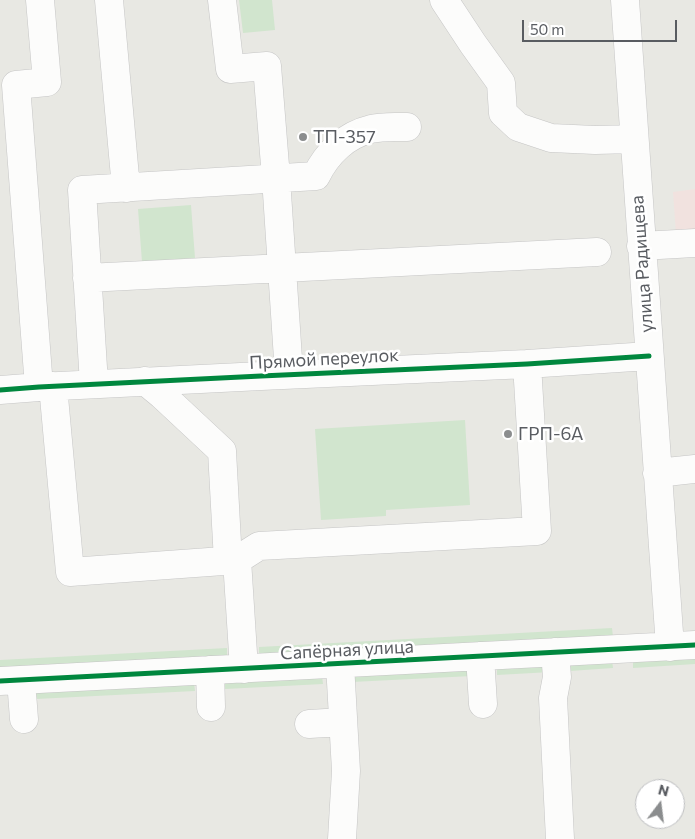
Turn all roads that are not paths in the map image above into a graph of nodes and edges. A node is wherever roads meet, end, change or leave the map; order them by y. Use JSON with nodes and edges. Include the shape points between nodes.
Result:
{"nodes":[{"id":1,"x":40,"y":0,"type":"edge"},
{"id":2,"x":109,"y":0,"type":"edge"},
{"id":3,"x":222,"y":0,"type":"edge"},
{"id":4,"x":444,"y":0,"type":"edge"},
{"id":5,"x":624,"y":0,"type":"edge"},
{"id":6,"x":407,"y":127,"type":"dead end"},
{"id":7,"x":634,"y":139,"type":"junction"},
{"id":8,"x":276,"y":178,"type":"junction"},
{"id":9,"x":126,"y":188,"type":"junction"},
{"id":10,"x":695,"y":243,"type":"edge"},
{"id":11,"x":641,"y":246,"type":"junction"},
{"id":12,"x":597,"y":252,"type":"dead end"},
{"id":13,"x":282,"y":269,"type":"junction"},
{"id":14,"x":87,"y":278,"type":"junction"},
{"id":15,"x":649,"y":356,"type":"junction"},
{"id":16,"x":527,"y":364,"type":"junction"},
{"id":17,"x":289,"y":374,"type":"junction"},
{"id":18,"x":145,"y":382,"type":"junction"},
{"id":19,"x":94,"y":384,"type":"junction"},
{"id":20,"x":46,"y":386,"type":"junction"},
{"id":21,"x":0,"y":390,"type":"edge"},
{"id":22,"x":695,"y":469,"type":"edge"},
{"id":23,"x":657,"y":473,"type":"junction"},
{"id":24,"x":233,"y":561,"type":"junction"},
{"id":25,"x":682,"y":646,"type":"edge"},
{"id":26,"x":555,"y":652,"type":"junction"},
{"id":27,"x":480,"y":656,"type":"junction"},
{"id":28,"x":340,"y":664,"type":"junction"},
{"id":29,"x":244,"y":668,"type":"junction"},
{"id":30,"x":210,"y":670,"type":"junction"},
{"id":31,"x":11,"y":681,"type":"edge"},
{"id":32,"x":484,"y":704,"type":"dead end"},
{"id":33,"x":211,"y":707,"type":"dead end"},
{"id":34,"x":24,"y":719,"type":"dead end"},
{"id":35,"x":343,"y":722,"type":"junction"},
{"id":36,"x":309,"y":724,"type":"dead end"},
{"id":37,"x":342,"y":839,"type":"edge"},
{"id":38,"x":560,"y":839,"type":"edge"}],
"edges":[{"from":1,"to":20,"type":"street","via":[[47,82],[16,85]]},
{"from":2,"to":9,"type":"street"},
{"from":3,"to":8,"type":"street","via":[[230,69],[267,66]]},
{"from":4,"to":7,"type":"street","via":[[501,83],[503,113],[518,127],[552,138]]},
{"from":5,"to":7,"type":"street","name":"улица Радищева"},
{"from":6,"to":8,"type":"street","via":[[373,129],[355,135],[329,155],[316,176]]},
{"from":7,"to":11,"type":"street","name":"улица Радищева"},
{"from":8,"to":9,"type":"street"},
{"from":8,"to":13,"type":"street"},
{"from":9,"to":14,"type":"street","via":[[82,190]]},
{"from":10,"to":11,"type":"street"},
{"from":11,"to":15,"type":"street","name":"улица Радищева"},
{"from":12,"to":13,"type":"street"},
{"from":13,"to":14,"type":"street"},
{"from":13,"to":17,"type":"street"},
{"from":14,"to":19,"type":"street"},
{"from":15,"to":16,"type":"street","name":"Прямой переулок"},
{"from":15,"to":23,"type":"street","name":"улица Радищева"},
{"from":16,"to":17,"type":"street","name":"Прямой переулок"},
{"from":16,"to":24,"type":"street","via":[[537,530],[259,546]]},
{"from":17,"to":18,"type":"street","name":"Прямой переулок"},
{"from":18,"to":19,"type":"street","name":"Прямой переулок"},
{"from":18,"to":24,"type":"street","via":[[222,451]]},
{"from":19,"to":20,"type":"street","name":"Прямой переулок"},
{"from":20,"to":21,"type":"street","name":"Прямой переулок"},
{"from":20,"to":24,"type":"street","via":[[70,572]]},
{"from":22,"to":23,"type":"street"},
{"from":23,"to":25,"type":"street","name":"улица Радищева"},
{"from":24,"to":29,"type":"street"},
{"from":25,"to":26,"type":"street","name":"Сапёрная улица"},
{"from":26,"to":27,"type":"street","name":"Сапёрная улица"},
{"from":26,"to":38,"type":"street","via":[[557,677],[553,698]]},
{"from":27,"to":28,"type":"street","name":"Сапёрная улица"},
{"from":27,"to":32,"type":"street"},
{"from":28,"to":29,"type":"street","name":"Сапёрная улица"},
{"from":28,"to":35,"type":"street"},
{"from":29,"to":30,"type":"street","name":"Сапёрная улица"},
{"from":30,"to":31,"type":"street","name":"Сапёрная улица"},
{"from":30,"to":33,"type":"street"},
{"from":31,"to":34,"type":"street"},
{"from":35,"to":36,"type":"street"},
{"from":35,"to":37,"type":"street","via":[[346,771]]}]}
